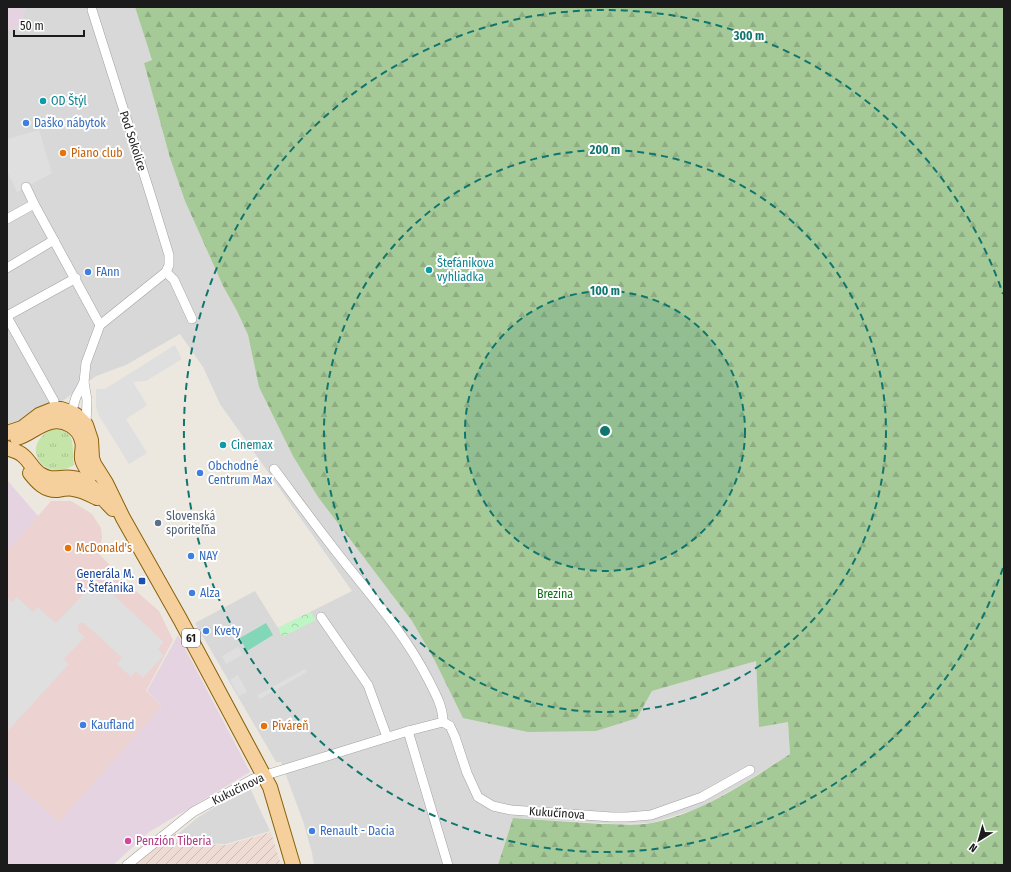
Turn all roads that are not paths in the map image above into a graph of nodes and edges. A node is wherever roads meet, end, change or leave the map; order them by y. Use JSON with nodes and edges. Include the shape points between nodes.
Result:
{"nodes":[{"id":1,"x":92,"y":10,"type":"dead end"},
{"id":2,"x":26,"y":187,"type":"dead end"},
{"id":3,"x":34,"y":204,"type":"junction"},
{"id":4,"x":7,"y":219,"type":"edge"},
{"id":5,"x":54,"y":240,"type":"junction"},
{"id":6,"x":7,"y":268,"type":"edge"},
{"id":7,"x":166,"y":272,"type":"junction"},
{"id":8,"x":76,"y":278,"type":"junction"},
{"id":9,"x":7,"y":317,"type":"edge"},
{"id":10,"x":192,"y":319,"type":"dead end"},
{"id":11,"x":100,"y":325,"type":"junction"},
{"id":12,"x":84,"y":382,"type":"junction"},
{"id":13,"x":61,"y":411,"type":"junction"},
{"id":14,"x":86,"y":425,"type":"junction"},
{"id":15,"x":36,"y":429,"type":"junction"},
{"id":16,"x":7,"y":433,"type":"edge"},
{"id":17,"x":7,"y":439,"type":"edge"},
{"id":18,"x":7,"y":448,"type":"edge"},
{"id":19,"x":91,"y":448,"type":"junction"},
{"id":20,"x":7,"y":455,"type":"edge"},
{"id":21,"x":29,"y":462,"type":"junction"},
{"id":22,"x":84,"y":464,"type":"junction"},
{"id":23,"x":274,"y":469,"type":"dead end"},
{"id":24,"x":72,"y":478,"type":"junction"},
{"id":25,"x":37,"y":482,"type":"junction"},
{"id":26,"x":110,"y":501,"type":"junction"},
{"id":27,"x":322,"y":617,"type":"dead end"},
{"id":28,"x":443,"y":722,"type":"junction"},
{"id":29,"x":408,"y":731,"type":"junction"},
{"id":30,"x":388,"y":737,"type":"junction"},
{"id":31,"x":750,"y":770,"type":"dead end"},
{"id":32,"x":264,"y":776,"type":"junction"},
{"id":33,"x":127,"y":865,"type":"edge"},
{"id":34,"x":293,"y":865,"type":"edge"},
{"id":35,"x":448,"y":865,"type":"edge"}],
"edges":[{"from":1,"to":7,"type":"street","name":"Pod Sokolice","via":[[169,255]]},
{"from":2,"to":3,"type":"street"},
{"from":3,"to":4,"type":"street"},
{"from":3,"to":5,"type":"street"},
{"from":5,"to":6,"type":"street"},
{"from":5,"to":8,"type":"street"},
{"from":7,"to":10,"type":"street","via":[[174,280]]},
{"from":7,"to":11,"type":"street"},
{"from":8,"to":9,"type":"street"},
{"from":8,"to":11,"type":"street"},
{"from":9,"to":13,"type":"street"},
{"from":11,"to":12,"type":"street","via":[[86,363]]},
{"from":12,"to":13,"type":"street","via":[[76,398]]},
{"from":12,"to":14,"type":"street"},
{"from":13,"to":14,"type":"main road","via":[[76,415]]},
{"from":13,"to":15,"type":"main road","via":[[51,422]]},
{"from":13,"to":16,"type":"main road","via":[[46,411],[22,428]]},
{"from":13,"to":22,"type":"main road","number":"61","via":[[79,432]]},
{"from":14,"to":19,"type":"main road","number":"61","via":[[90,432]]},
{"from":15,"to":17,"type":"main road","via":[[24,436]]},
{"from":15,"to":21,"type":"main road","via":[[28,444]]},
{"from":18,"to":21,"type":"main road","number":"61","via":[[23,454]]},
{"from":19,"to":22,"type":"main road"},
{"from":19,"to":26,"type":"main road","number":"61","via":[[94,464],[106,483]]},
{"from":20,"to":25,"type":"main road","via":[[20,462]]},
{"from":21,"to":24,"type":"main road","number":"61","via":[[46,477]]},
{"from":21,"to":25,"type":"main road"},
{"from":22,"to":24,"type":"main road"},
{"from":22,"to":26,"type":"main road","number":"61"},
{"from":23,"to":28,"type":"street","via":[[392,621],[417,659],[443,712]]},
{"from":24,"to":26,"type":"main road","number":"61","via":[[87,482]]},
{"from":25,"to":26,"type":"main road","via":[[46,489],[72,488]]},
{"from":26,"to":32,"type":"main road","number":"61","via":[[123,518],[180,619]]},
{"from":27,"to":30,"type":"street","via":[[368,685]]},
{"from":28,"to":29,"type":"street","name":"Kukučínova"},
{"from":28,"to":31,"type":"street","name":"Kukučínova","via":[[450,726],[456,737],[467,774],[478,797],[493,806],[511,810],[612,817],[651,814],[702,797]]},
{"from":29,"to":30,"type":"street","name":"Kukučínova"},
{"from":29,"to":35,"type":"street"},
{"from":30,"to":32,"type":"street","name":"Kukučínova"},
{"from":32,"to":33,"type":"street","name":"Kukučínova","via":[[253,779],[192,812]]},
{"from":32,"to":34,"type":"main road","number":"61","via":[[270,787]]}]}
